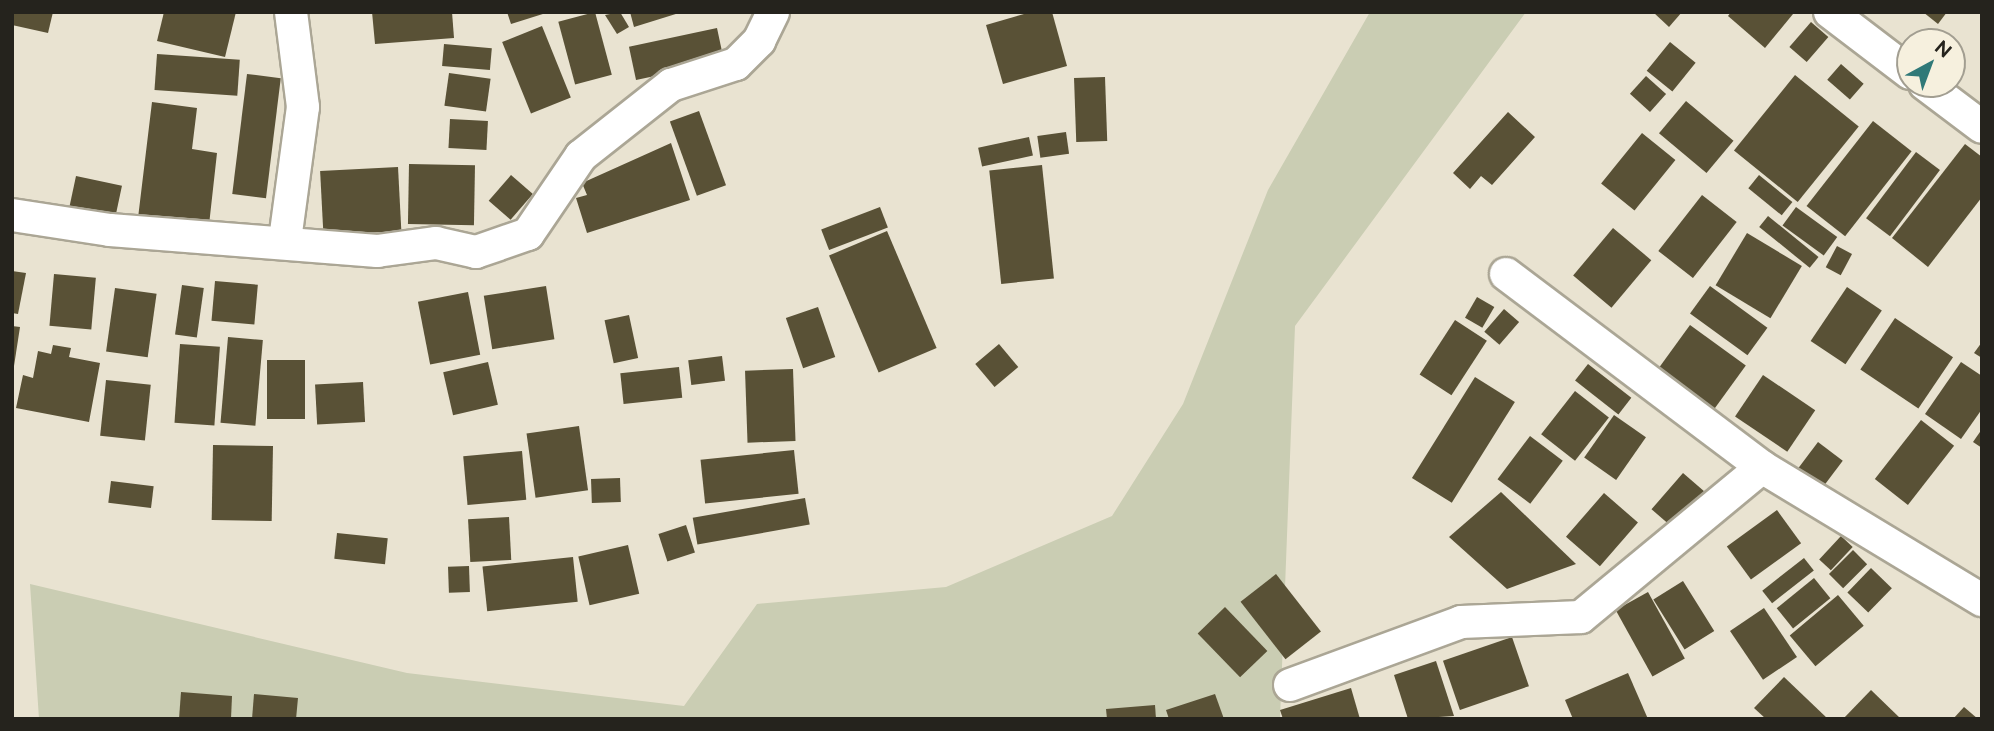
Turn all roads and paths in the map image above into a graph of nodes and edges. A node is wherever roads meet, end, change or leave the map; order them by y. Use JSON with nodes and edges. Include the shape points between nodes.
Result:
{"nodes":[{"id":1,"x":291,"y":12,"type":"edge"},
{"id":2,"x":773,"y":12,"type":"edge"},
{"id":3,"x":1830,"y":12,"type":"edge"},
{"id":4,"x":1896,"y":62,"type":"edge"},
{"id":5,"x":1944,"y":98,"type":"edge"},
{"id":6,"x":1982,"y":127,"type":"edge"},
{"id":7,"x":12,"y":215,"type":"edge"},
{"id":8,"x":285,"y":240,"type":"junction"},
{"id":9,"x":1506,"y":274,"type":"dead end"},
{"id":10,"x":1762,"y":467,"type":"junction"},
{"id":11,"x":1982,"y":600,"type":"edge"},
{"id":12,"x":1290,"y":685,"type":"dead end"}],
"edges":[{"from":1,"to":8,"type":"street","via":[[303,107]]},
{"from":2,"to":8,"type":"street","via":[[759,41],[736,64],[671,85],[581,156],[528,234],[475,252],[436,243],[377,251]]},
{"from":3,"to":4,"type":"street"},
{"from":5,"to":6,"type":"street"},
{"from":7,"to":8,"type":"street","via":[[110,230]]},
{"from":9,"to":10,"type":"street"},
{"from":10,"to":11,"type":"street"},
{"from":10,"to":12,"type":"street","via":[[1581,617],[1461,622]]}]}
